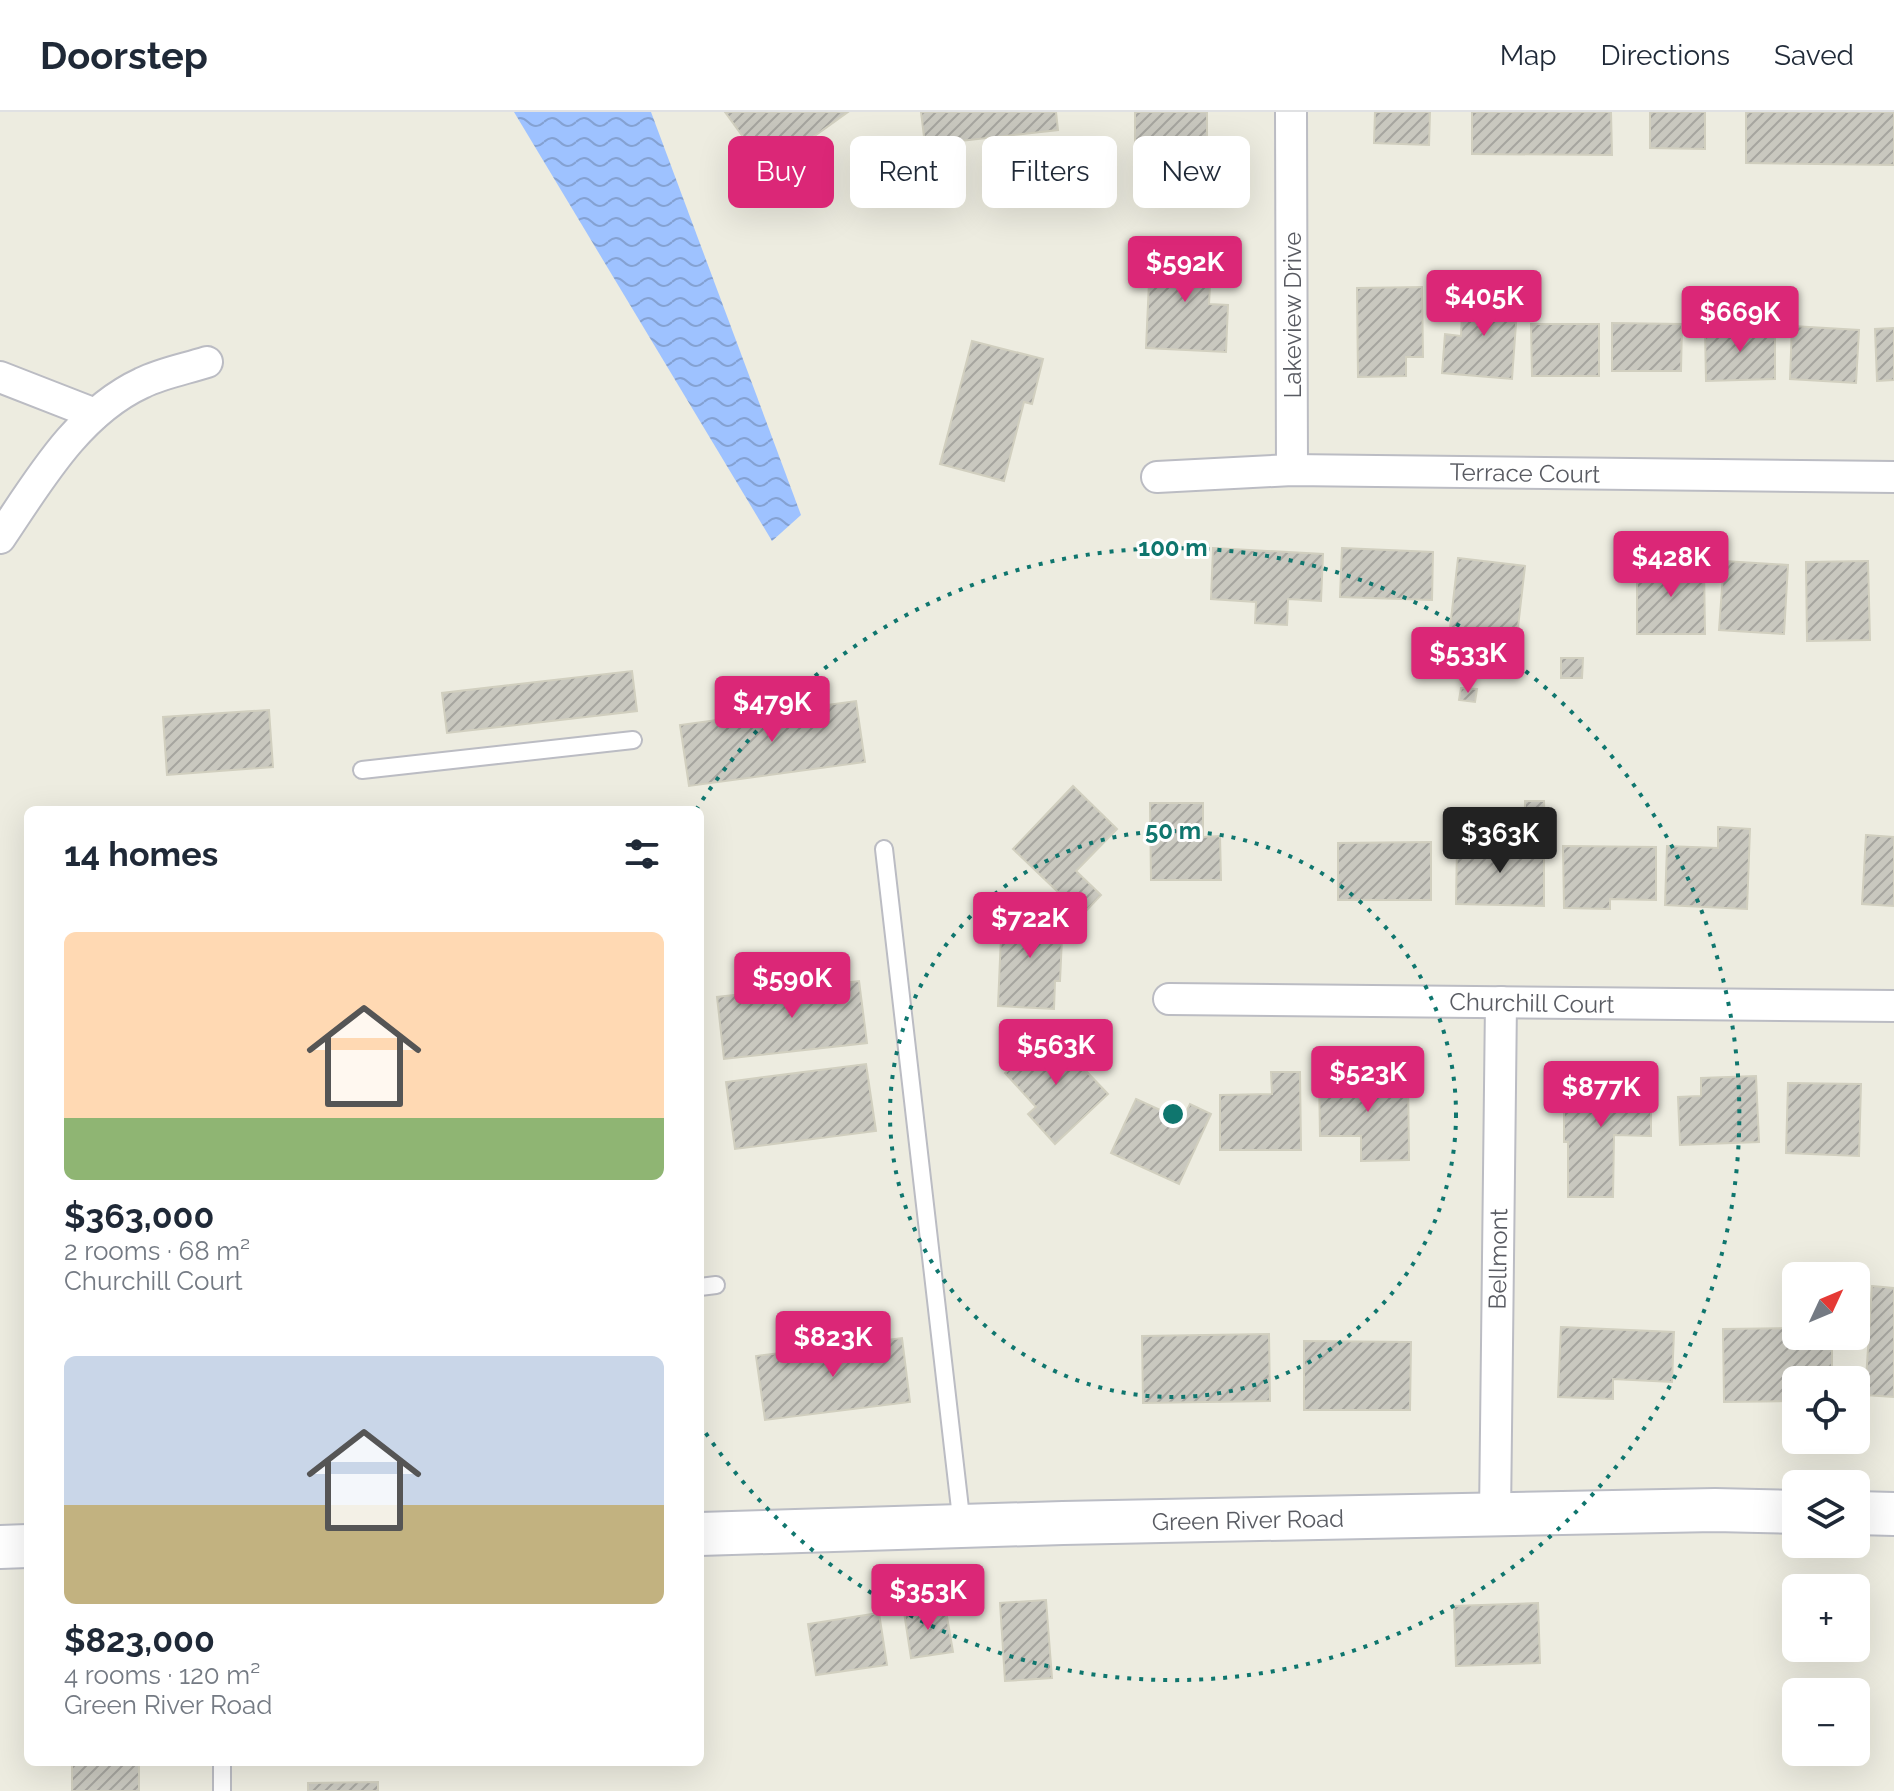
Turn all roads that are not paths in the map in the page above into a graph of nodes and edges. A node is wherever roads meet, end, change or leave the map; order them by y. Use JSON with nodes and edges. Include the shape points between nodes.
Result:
{"nodes":[{"id":1,"x":1291,"y":112,"type":"edge"},
{"id":2,"x":207,"y":362,"type":"dead end"},
{"id":3,"x":0,"y":377,"type":"edge"},
{"id":4,"x":95,"y":414,"type":"junction"},
{"id":5,"x":1292,"y":470,"type":"junction"},
{"id":6,"x":1157,"y":477,"type":"dead end"},
{"id":7,"x":1894,"y":477,"type":"edge"},
{"id":8,"x":0,"y":538,"type":"edge"},
{"id":9,"x":633,"y":740,"type":"dead end"},
{"id":10,"x":362,"y":770,"type":"dead end"},
{"id":11,"x":884,"y":849,"type":"dead end"},
{"id":12,"x":1169,"y":999,"type":"dead end"},
{"id":13,"x":1501,"y":1002,"type":"junction"},
{"id":14,"x":1894,"y":1006,"type":"edge"},
{"id":15,"x":1782,"y":1512,"type":"edge"},
{"id":16,"x":1870,"y":1513,"type":"edge"},
{"id":17,"x":1894,"y":1514,"type":"edge"},
{"id":18,"x":1495,"y":1516,"type":"junction"},
{"id":19,"x":962,"y":1526,"type":"junction"},
{"id":20,"x":704,"y":1534,"type":"edge"},
{"id":21,"x":24,"y":1546,"type":"edge"},
{"id":22,"x":0,"y":1547,"type":"edge"},
{"id":23,"x":222,"y":1766,"type":"edge"},
{"id":24,"x":222,"y":1791,"type":"edge"}],
"edges":[{"from":1,"to":5,"type":"street","name":"Lakeview Drive"},
{"from":2,"to":4,"type":"street","via":[[138,384]]},
{"from":3,"to":4,"type":"street"},
{"from":4,"to":8,"type":"street","via":[[45,472]]},
{"from":5,"to":6,"type":"street","name":"Terrace Court"},
{"from":5,"to":7,"type":"street","name":"Terrace Court"},
{"from":9,"to":10,"type":"lane"},
{"from":11,"to":19,"type":"lane"},
{"from":12,"to":13,"type":"street","name":"Churchill Court"},
{"from":13,"to":14,"type":"street","name":"Churchill Court"},
{"from":13,"to":18,"type":"street","name":"Bellmont"},
{"from":15,"to":18,"type":"street","name":"Green River Road"},
{"from":16,"to":17,"type":"street"},
{"from":18,"to":19,"type":"street","name":"Green River Road"},
{"from":19,"to":20,"type":"street","name":"Green River Road"},
{"from":21,"to":22,"type":"street"},
{"from":23,"to":24,"type":"lane"}]}
